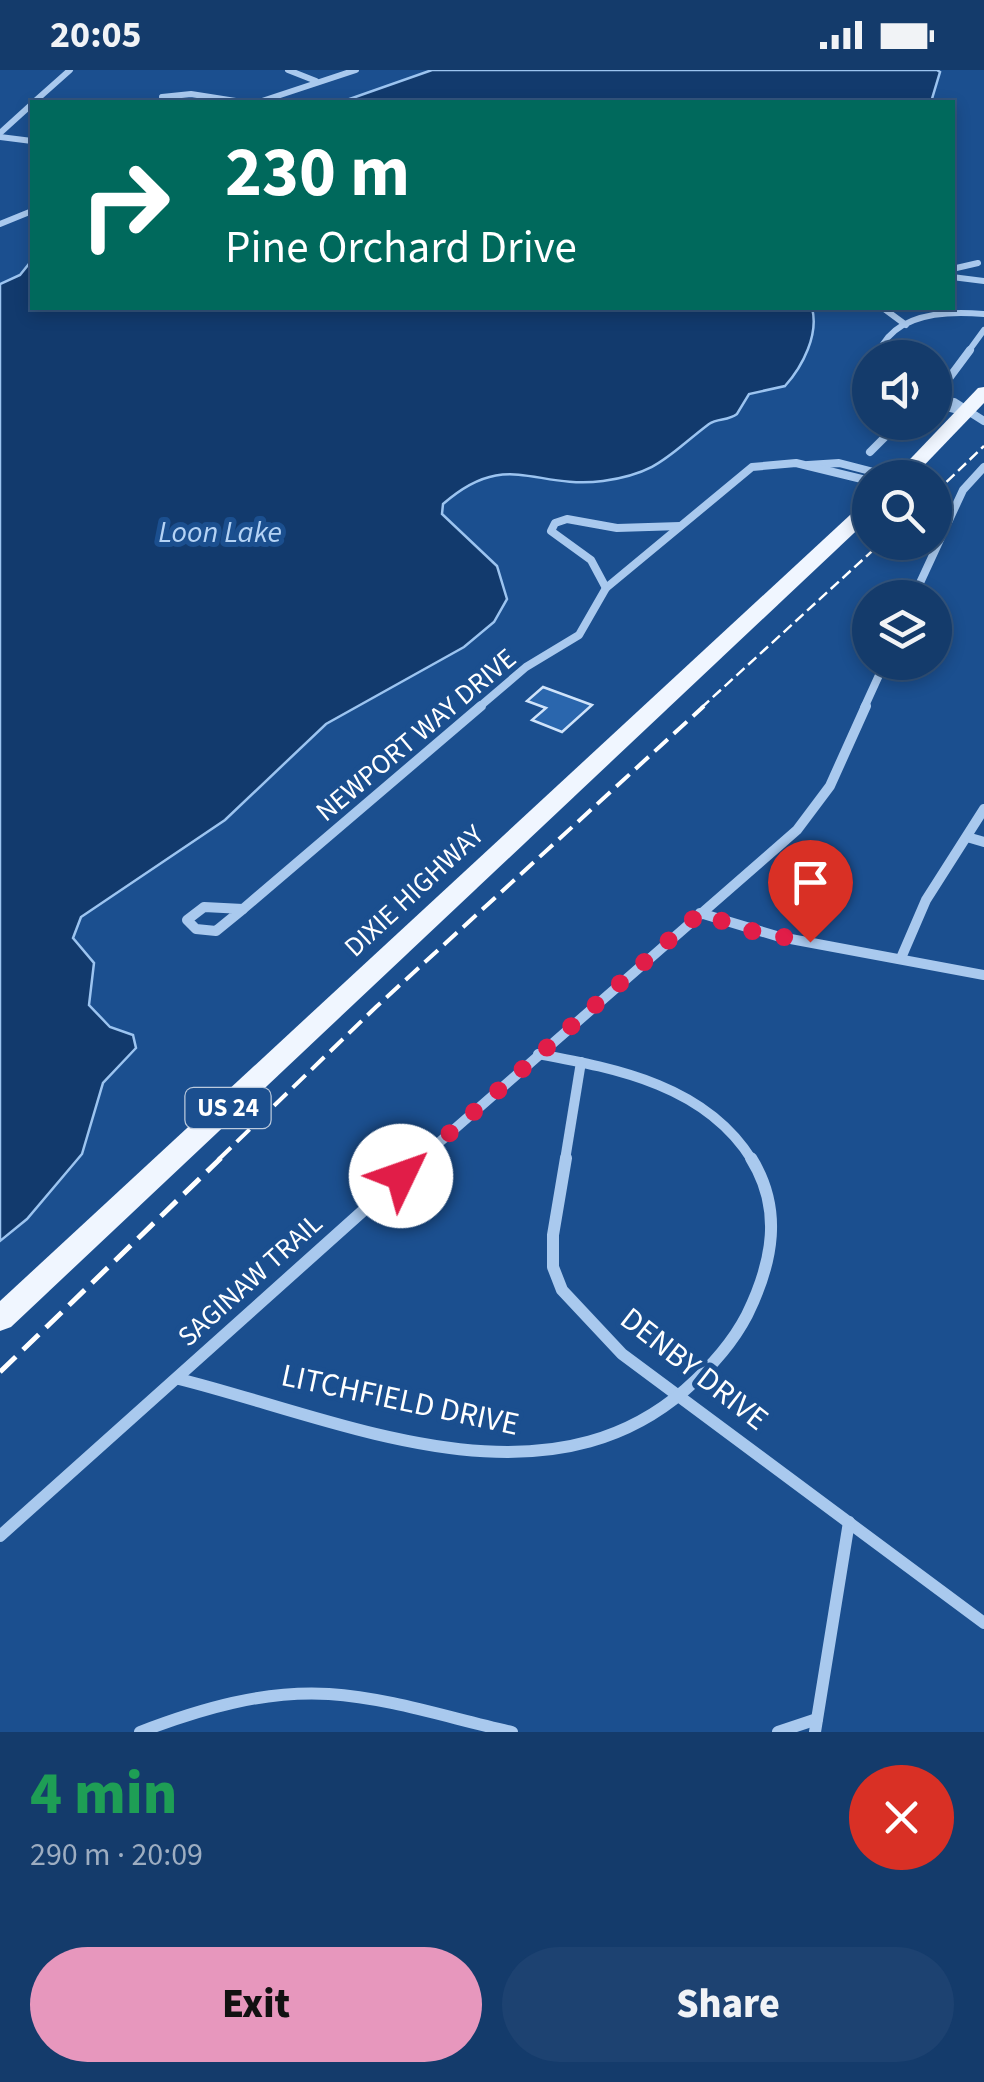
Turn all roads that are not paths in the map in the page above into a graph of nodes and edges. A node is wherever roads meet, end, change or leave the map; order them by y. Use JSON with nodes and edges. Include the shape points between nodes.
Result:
{"nodes":[{"id":1,"x":70,"y":70,"type":"edge"},
{"id":2,"x":288,"y":70,"type":"edge"},
{"id":3,"x":356,"y":70,"type":"edge"},
{"id":4,"x":317,"y":82,"type":"junction"},
{"id":5,"x":162,"y":98,"type":"dead end"},
{"id":6,"x":36,"y":100,"type":"edge"},
{"id":7,"x":229,"y":100,"type":"edge"},
{"id":8,"x":265,"y":100,"type":"edge"},
{"id":9,"x":30,"y":106,"type":"edge"},
{"id":10,"x":0,"y":135,"type":"edge"},
{"id":11,"x":30,"y":140,"type":"edge"},
{"id":12,"x":30,"y":212,"type":"edge"},
{"id":13,"x":0,"y":224,"type":"edge"},
{"id":14,"x":978,"y":263,"type":"dead end"},
{"id":15,"x":955,"y":268,"type":"edge"},
{"id":16,"x":955,"y":277,"type":"edge"},
{"id":17,"x":984,"y":281,"type":"edge"},
{"id":18,"x":886,"y":310,"type":"edge"},
{"id":19,"x":940,"y":310,"type":"edge"},
{"id":20,"x":950,"y":310,"type":"edge"},
{"id":21,"x":984,"y":314,"type":"edge"},
{"id":22,"x":906,"y":325,"type":"junction"},
{"id":23,"x":984,"y":330,"type":"edge"},
{"id":24,"x":885,"y":340,"type":"edge"},
{"id":25,"x":952,"y":376,"type":"edge"},
{"id":26,"x":984,"y":392,"type":"edge"},
{"id":27,"x":975,"y":417,"type":"edge"},
{"id":28,"x":882,"y":440,"type":"edge"},
{"id":29,"x":870,"y":452,"type":"dead end"},
{"id":30,"x":921,"y":460,"type":"edge"},
{"id":31,"x":807,"y":465,"type":"junction"},
{"id":32,"x":852,"y":467,"type":"edge"},
{"id":33,"x":984,"y":467,"type":"edge"},
{"id":34,"x":852,"y":477,"type":"edge"},
{"id":35,"x":852,"y":524,"type":"edge"},
{"id":36,"x":681,"y":526,"type":"junction"},
{"id":37,"x":921,"y":580,"type":"edge"},
{"id":38,"x":606,"y":588,"type":"junction"},
{"id":39,"x":877,"y":680,"type":"edge"},
{"id":40,"x":984,"y":810,"type":"edge"},
{"id":41,"x":966,"y":837,"type":"junction"},
{"id":42,"x":984,"y":842,"type":"edge"},
{"id":43,"x":242,"y":909,"type":"junction"},
{"id":44,"x":700,"y":913,"type":"junction"},
{"id":45,"x":900,"y":958,"type":"junction"},
{"id":46,"x":984,"y":975,"type":"edge"},
{"id":47,"x":538,"y":1054,"type":"junction"},
{"id":48,"x":580,"y":1062,"type":"junction"},
{"id":49,"x":0,"y":1320,"type":"edge"},
{"id":50,"x":179,"y":1379,"type":"junction"},
{"id":51,"x":680,"y":1397,"type":"junction"},
{"id":52,"x":850,"y":1522,"type":"junction"},
{"id":53,"x":0,"y":1536,"type":"edge"},
{"id":54,"x":984,"y":1624,"type":"edge"},
{"id":55,"x":816,"y":1726,"type":"edge"},
{"id":56,"x":472,"y":1727,"type":"edge"},
{"id":57,"x":140,"y":1732,"type":"edge"},
{"id":58,"x":512,"y":1732,"type":"edge"},
{"id":59,"x":778,"y":1732,"type":"edge"}],
"edges":[{"from":1,"to":6,"type":"street"},
{"from":2,"to":4,"type":"street"},
{"from":3,"to":4,"type":"street"},
{"from":4,"to":8,"type":"street"},
{"from":5,"to":7,"type":"street"},
{"from":9,"to":10,"type":"street"},
{"from":10,"to":11,"type":"street"},
{"from":12,"to":13,"type":"street"},
{"from":14,"to":15,"type":"street"},
{"from":16,"to":17,"type":"street"},
{"from":18,"to":22,"type":"street"},
{"from":19,"to":22,"type":"street"},
{"from":20,"to":21,"type":"street"},
{"from":22,"to":24,"type":"street"},
{"from":23,"to":25,"type":"street"},
{"from":26,"to":27,"type":"main road"},
{"from":27,"to":30,"type":"main road"},
{"from":28,"to":29,"type":"street"},
{"from":31,"to":32,"type":"street","name":"NEWPORT WAY DRIVE"},
{"from":31,"to":34,"type":"street","name":"NEWPORT WAY DRIVE"},
{"from":31,"to":36,"type":"street","name":"NEWPORT WAY DRIVE","via":[[752,467]]},
{"from":33,"to":37,"type":"street","via":[[963,490]]},
{"from":35,"to":49,"type":"main road","name":"DIXIE HIGHWAY","number":"US 24"},
{"from":36,"to":38,"type":"street","name":"NEWPORT WAY DRIVE"},
{"from":36,"to":38,"type":"street","via":[[555,523],[551,531],[584,551]]},
{"from":38,"to":43,"type":"street","name":"NEWPORT WAY DRIVE","via":[[579,635],[513,678]]},
{"from":39,"to":44,"type":"street","name":"SAGINAW TRAIL","via":[[820,804]]},
{"from":40,"to":41,"type":"street"},
{"from":41,"to":42,"type":"street"},
{"from":41,"to":45,"type":"street"},
{"from":43,"to":43,"type":"street","name":"NEWPORT WAY DRIVE","via":[[205,906],[187,920],[196,929],[216,931]]},
{"from":44,"to":45,"type":"street","via":[[780,937]]},
{"from":44,"to":47,"type":"street","name":"SAGINAW TRAIL"},
{"from":45,"to":46,"type":"street"},
{"from":47,"to":48,"type":"street","name":"LITCHFIELD DRIVE"},
{"from":47,"to":50,"type":"street","name":"SAGINAW TRAIL"},
{"from":48,"to":51,"type":"street","name":"DENBY DRIVE","via":[[555,1219],[554,1267],[584,1317]]},
{"from":48,"to":51,"type":"street","name":"LITCHFIELD DRIVE","via":[[618,1071],[704,1109],[752,1154],[773,1201],[761,1288],[746,1320],[718,1364]]},
{"from":50,"to":51,"type":"street","name":"LITCHFIELD DRIVE","via":[[513,1456],[574,1450],[627,1432]]},
{"from":50,"to":53,"type":"street","name":"SAGINAW TRAIL"},
{"from":51,"to":52,"type":"street","name":"DENBY DRIVE"},
{"from":52,"to":54,"type":"street","name":"DENBY DRIVE"},
{"from":52,"to":55,"type":"street"},
{"from":55,"to":59,"type":"street"},
{"from":56,"to":57,"type":"street","via":[[328,1694],[267,1697],[187,1713]]},
{"from":56,"to":58,"type":"street"}]}
